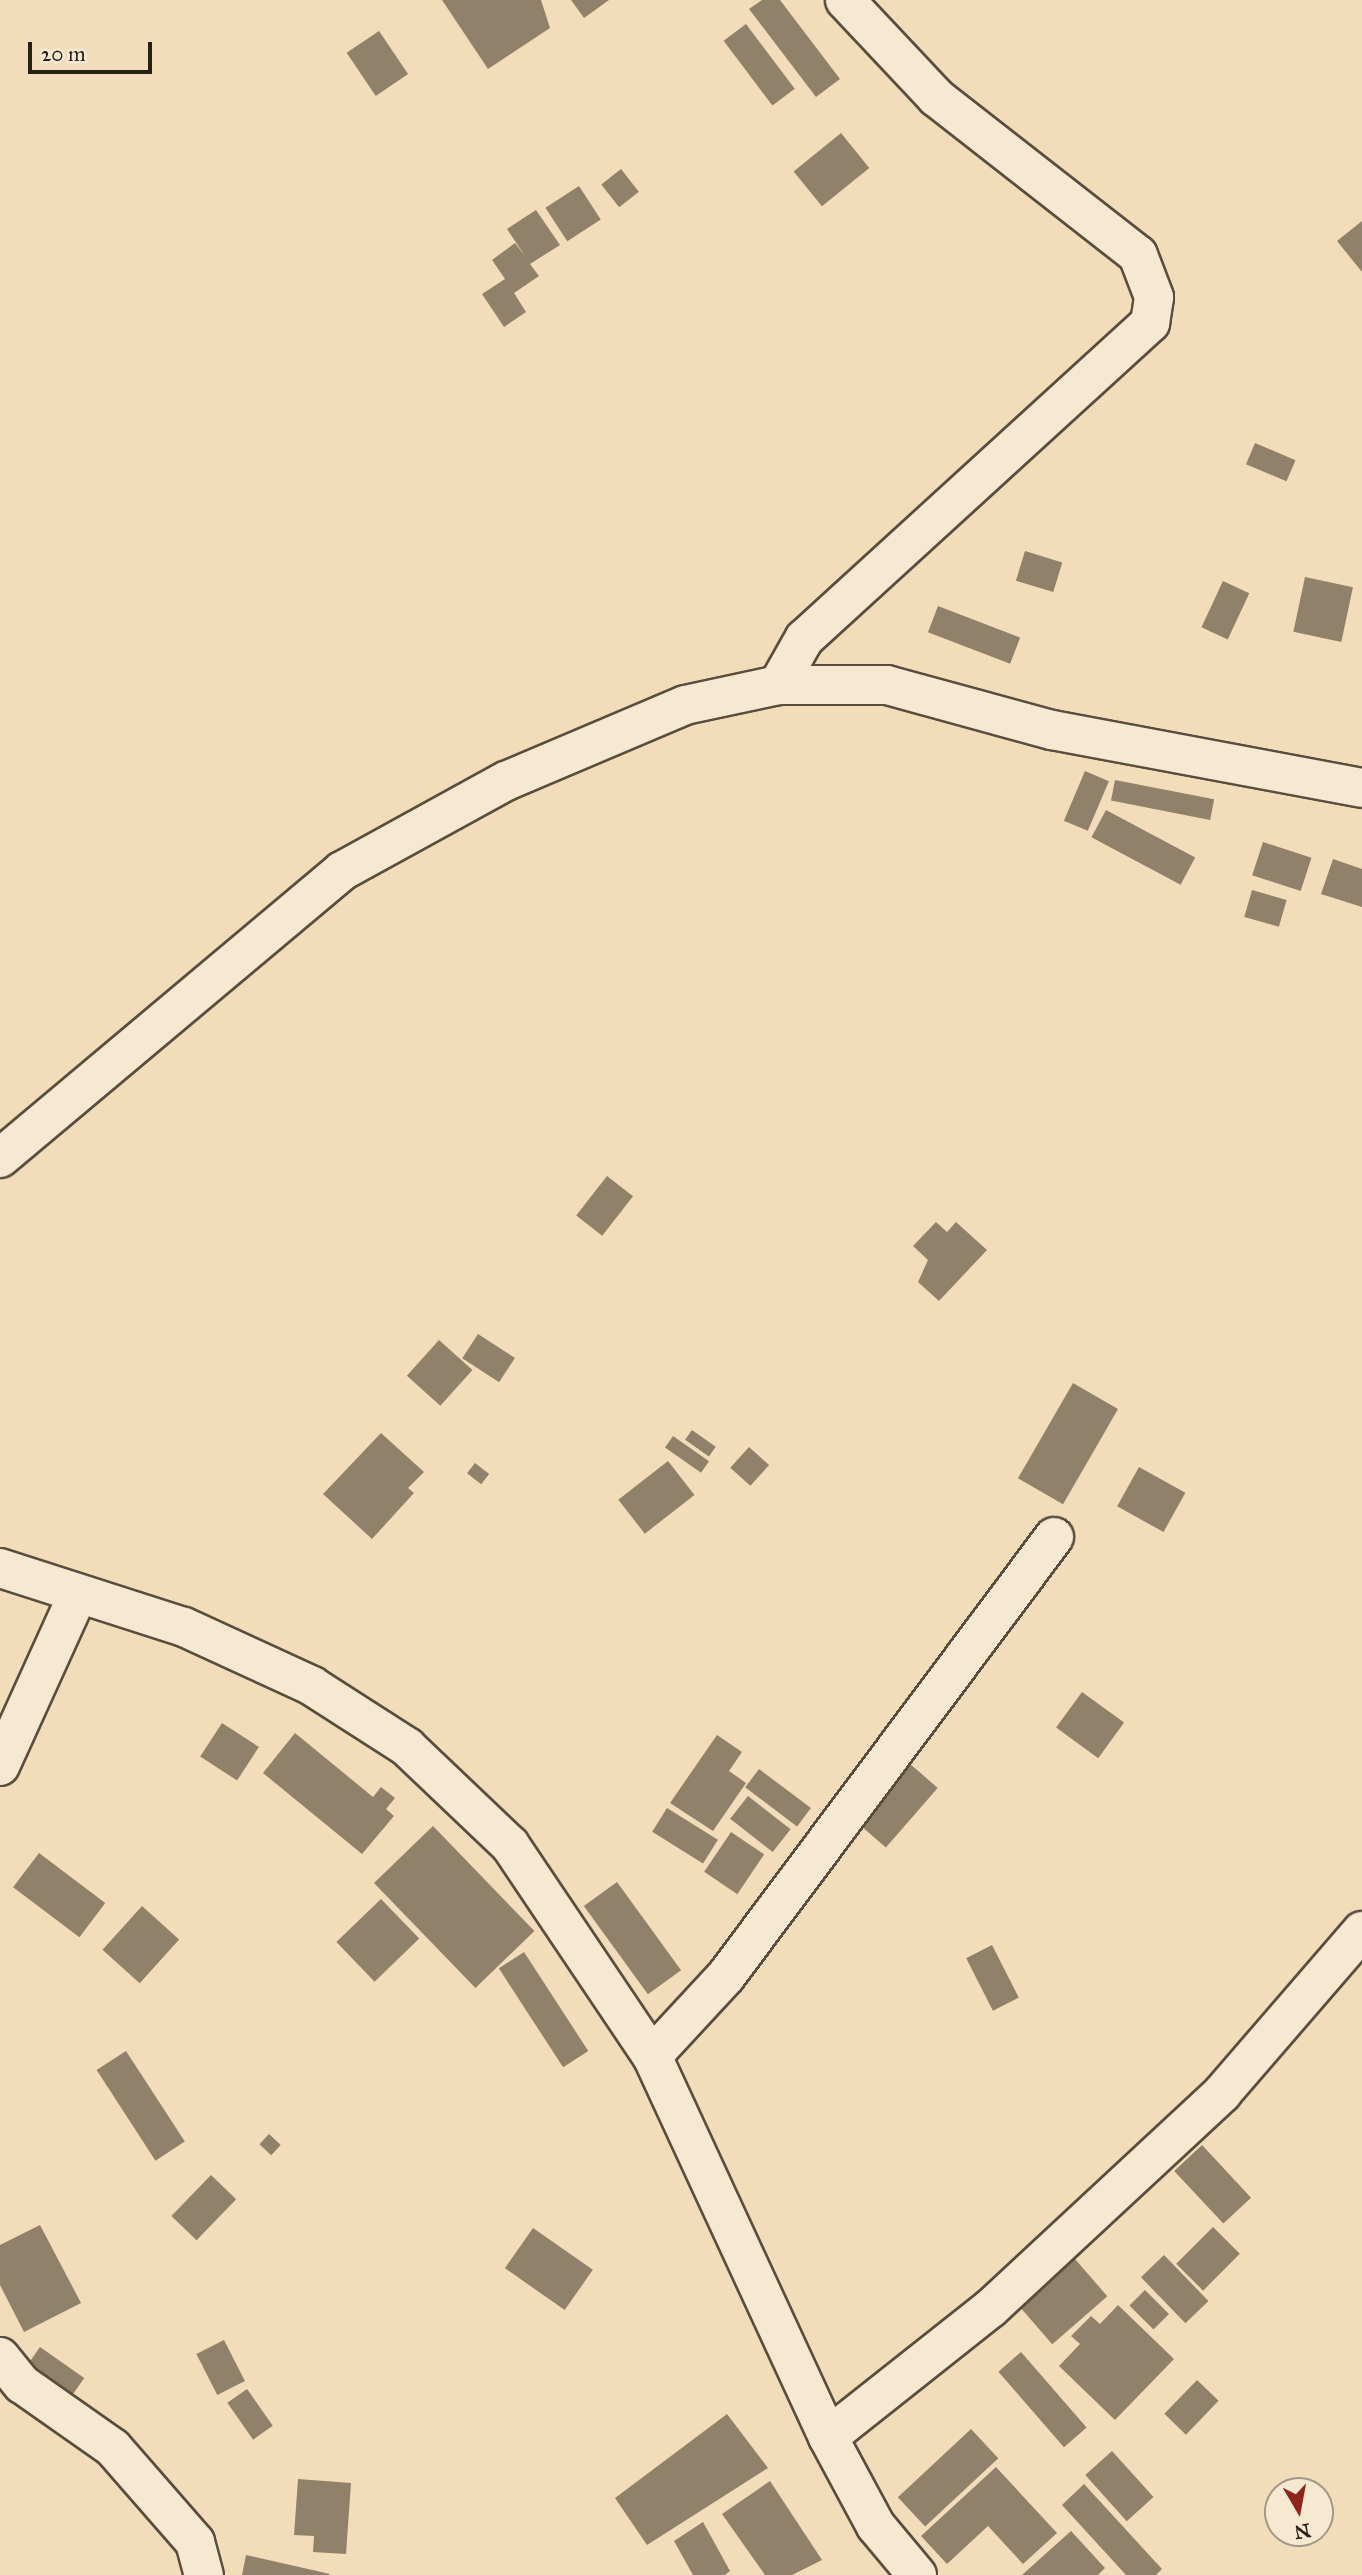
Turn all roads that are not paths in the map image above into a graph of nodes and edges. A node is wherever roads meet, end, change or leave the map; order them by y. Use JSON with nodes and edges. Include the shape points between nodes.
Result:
{"nodes":[{"id":1,"x":845,"y":0,"type":"edge"},
{"id":2,"x":778,"y":685,"type":"junction"},
{"id":3,"x":1362,"y":789,"type":"edge"},
{"id":4,"x":0,"y":1158,"type":"edge"},
{"id":5,"x":1054,"y":1538,"type":"dead end"},
{"id":6,"x":0,"y":1568,"type":"edge"},
{"id":7,"x":78,"y":1594,"type":"junction"},
{"id":8,"x":0,"y":1766,"type":"edge"},
{"id":9,"x":1362,"y":1931,"type":"edge"},
{"id":10,"x":652,"y":2056,"type":"junction"},
{"id":11,"x":0,"y":2357,"type":"edge"},
{"id":12,"x":828,"y":2437,"type":"junction"},
{"id":13,"x":204,"y":2575,"type":"edge"},
{"id":14,"x":918,"y":2575,"type":"edge"}],
"edges":[{"from":1,"to":2,"type":"street","via":[[936,97],[1138,255],[1154,297],[1150,323],[804,639]]},
{"from":2,"to":3,"type":"street","via":[[887,685],[1052,730]]},
{"from":2,"to":4,"type":"street","via":[[685,705],[506,781],[342,871]]},
{"from":5,"to":10,"type":"street","via":[[726,1976]]},
{"from":6,"to":7,"type":"street"},
{"from":7,"to":8,"type":"street"},
{"from":7,"to":10,"type":"street","via":[[184,1628],[312,1686],[407,1748],[510,1845]]},
{"from":9,"to":12,"type":"street","via":[[1223,2093],[991,2308]]},
{"from":10,"to":12,"type":"street"},
{"from":11,"to":13,"type":"street","via":[[22,2384],[113,2448],[195,2542]]},
{"from":12,"to":14,"type":"street","via":[[876,2526]]}]}
